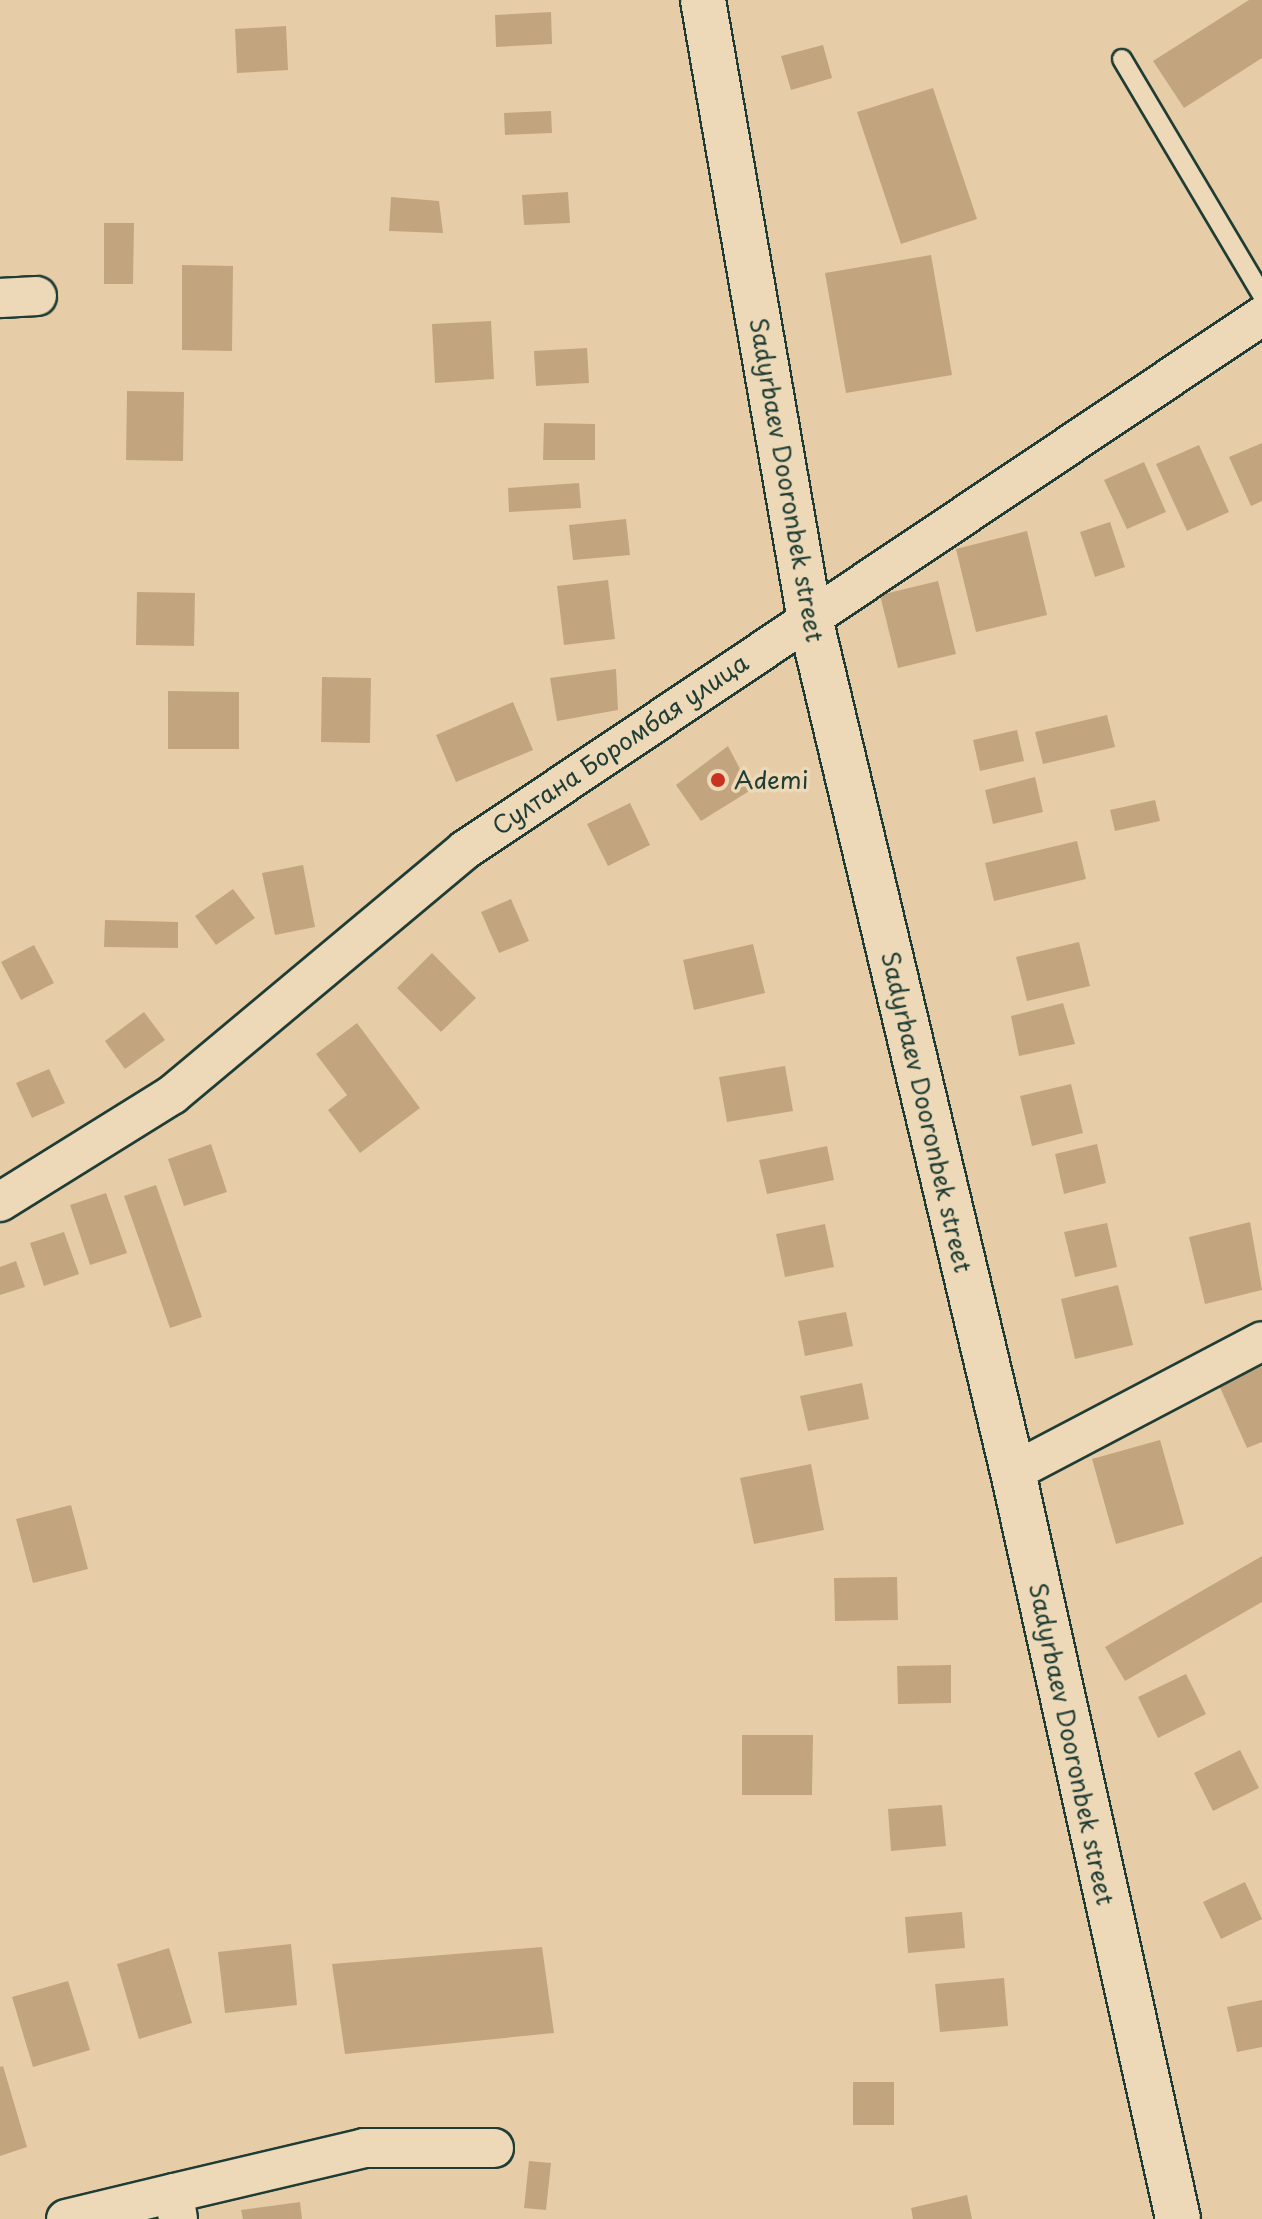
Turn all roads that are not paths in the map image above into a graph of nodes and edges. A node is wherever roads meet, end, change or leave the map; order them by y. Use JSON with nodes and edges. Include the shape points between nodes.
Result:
{"nodes":[{"id":1,"x":703,"y":0,"type":"edge"},
{"id":2,"x":1122,"y":59,"type":"dead end"},
{"id":3,"x":1262,"y":295,"type":"edge"},
{"id":4,"x":37,"y":296,"type":"dead end"},
{"id":5,"x":0,"y":298,"type":"edge"},
{"id":6,"x":1262,"y":316,"type":"edge"},
{"id":7,"x":809,"y":614,"type":"junction"},
{"id":8,"x":0,"y":1202,"type":"edge"},
{"id":9,"x":1262,"y":1341,"type":"edge"},
{"id":10,"x":1013,"y":1472,"type":"junction"},
{"id":11,"x":494,"y":2148,"type":"dead end"},
{"id":12,"x":176,"y":2206,"type":"edge"},
{"id":13,"x":66,"y":2219,"type":"edge"},
{"id":14,"x":1178,"y":2219,"type":"edge"}],
"edges":[{"from":1,"to":7,"type":"main road","name":"Sadyrbaev Dooronbek street"},
{"from":2,"to":3,"type":"lane"},
{"from":4,"to":5,"type":"street"},
{"from":6,"to":7,"type":"street","name":"Султана Боромбая улица"},
{"from":7,"to":8,"type":"street","name":"Султана Боромбая улица","via":[[465,850],[172,1095]]},
{"from":7,"to":10,"type":"main road","name":"Sadyrbaev Dooronbek street"},
{"from":9,"to":10,"type":"street"},
{"from":10,"to":14,"type":"main road","name":"Sadyrbaev Dooronbek street"},
{"from":11,"to":12,"type":"street","via":[[364,2148]]},
{"from":12,"to":13,"type":"street"}]}
